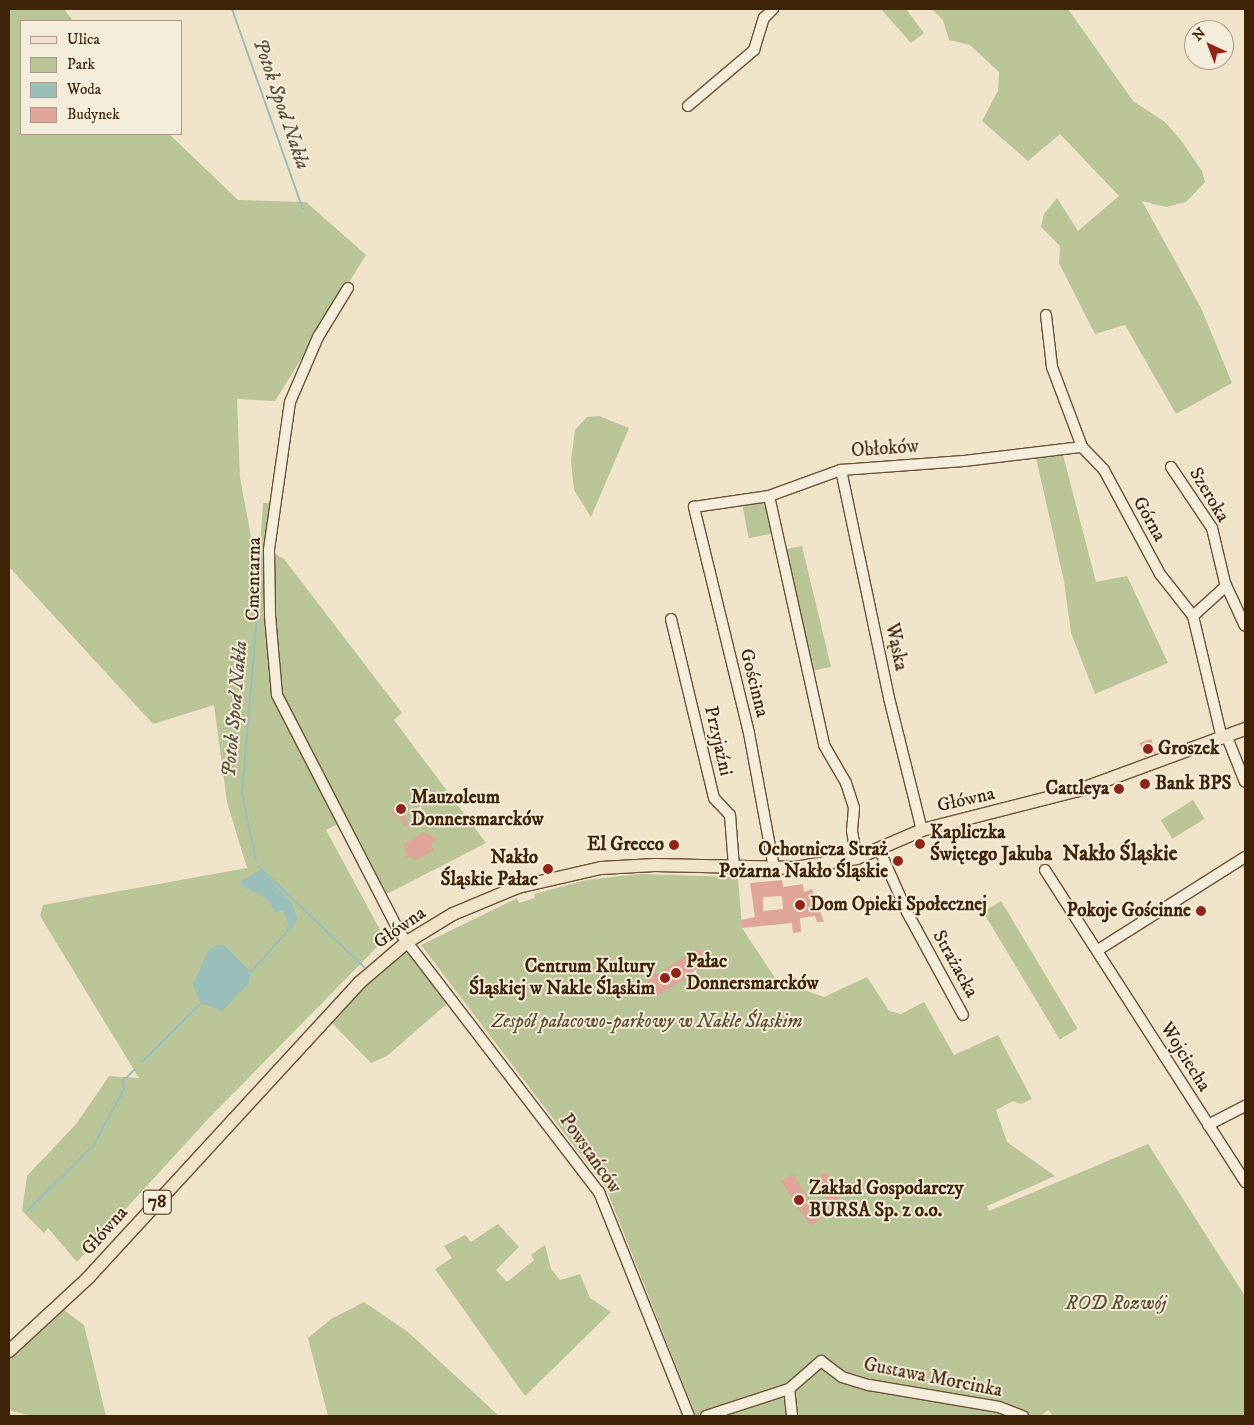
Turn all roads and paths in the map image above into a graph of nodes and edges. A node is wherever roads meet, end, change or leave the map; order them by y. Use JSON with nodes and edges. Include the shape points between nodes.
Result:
{"nodes":[{"id":1,"x":773,"y":9,"type":"edge"},
{"id":2,"x":688,"y":106,"type":"dead end"},
{"id":3,"x":348,"y":288,"type":"dead end"},
{"id":4,"x":1046,"y":315,"type":"dead end"},
{"id":5,"x":1082,"y":447,"type":"junction"},
{"id":6,"x":1172,"y":467,"type":"dead end"},
{"id":7,"x":842,"y":470,"type":"junction"},
{"id":8,"x":769,"y":496,"type":"junction"},
{"id":9,"x":694,"y":507,"type":"joint"},
{"id":10,"x":1226,"y":586,"type":"junction"},
{"id":11,"x":1193,"y":616,"type":"junction"},
{"id":12,"x":671,"y":619,"type":"dead end"},
{"id":13,"x":1245,"y":626,"type":"edge"},
{"id":14,"x":1245,"y":730,"type":"edge"},
{"id":15,"x":1225,"y":738,"type":"junction"},
{"id":16,"x":1245,"y":782,"type":"edge"},
{"id":17,"x":922,"y":830,"type":"junction"},
{"id":18,"x":879,"y":849,"type":"junction"},
{"id":19,"x":1245,"y":856,"type":"edge"},
{"id":20,"x":858,"y":858,"type":"junction"},
{"id":21,"x":734,"y":867,"type":"junction"},
{"id":22,"x":774,"y":868,"type":"junction"},
{"id":23,"x":1045,"y":870,"type":"dead end"},
{"id":24,"x":407,"y":942,"type":"junction"},
{"id":25,"x":1098,"y":950,"type":"junction"},
{"id":26,"x":963,"y":1015,"type":"dead end"},
{"id":27,"x":1245,"y":1106,"type":"edge"},
{"id":28,"x":1208,"y":1125,"type":"junction"},
{"id":29,"x":1245,"y":1182,"type":"edge"},
{"id":30,"x":9,"y":1351,"type":"edge"},
{"id":31,"x":789,"y":1389,"type":"junction"},
{"id":32,"x":689,"y":1416,"type":"edge"},
{"id":33,"x":706,"y":1416,"type":"edge"},
{"id":34,"x":792,"y":1416,"type":"edge"},
{"id":35,"x":1023,"y":1416,"type":"edge"}],
"edges":[{"from":1,"to":2,"type":"street","via":[[764,18],[754,50]]},
{"from":3,"to":24,"type":"street","name":"Cmentarna","via":[[318,337],[290,402],[269,550],[274,668],[277,695]]},
{"from":4,"to":5,"type":"street","name":"Górna","via":[[1052,367]]},
{"from":5,"to":7,"type":"street","name":"Obłoków","via":[[964,461]]},
{"from":5,"to":11,"type":"street","name":"Górna","via":[[1104,470],[1160,574]]},
{"from":6,"to":10,"type":"street","name":"Szeroka","via":[[1212,528]]},
{"from":7,"to":8,"type":"street","name":"Obłoków"},
{"from":7,"to":17,"type":"street","name":"Wąska","via":[[888,698]]},
{"from":8,"to":9,"type":"street","name":"Obłoków"},
{"from":8,"to":20,"type":"street","via":[[824,745],[846,784],[854,808],[852,831]]},
{"from":9,"to":22,"type":"street","name":"Gościnna","via":[[749,733]]},
{"from":10,"to":11,"type":"street"},
{"from":10,"to":13,"type":"street","name":"Szeroka"},
{"from":11,"to":15,"type":"street","name":"Górna"},
{"from":12,"to":21,"type":"street","name":"Przyjaźni","via":[[714,798],[730,815]]},
{"from":14,"to":15,"type":"main road","name":"Główna","number":"78"},
{"from":15,"to":16,"type":"street","name":"Górna"},
{"from":15,"to":17,"type":"main road","name":"Główna","number":"78","via":[[1079,790]]},
{"from":17,"to":18,"type":"main road","name":"Główna","number":"78"},
{"from":18,"to":20,"type":"main road","name":"Główna","number":"78"},
{"from":18,"to":26,"type":"street","name":"Strażacka","via":[[906,912]]},
{"from":19,"to":25,"type":"street"},
{"from":20,"to":22,"type":"main road","name":"Główna","number":"78","via":[[810,867]]},
{"from":21,"to":22,"type":"main road","name":"Główna","number":"78"},
{"from":21,"to":24,"type":"main road","name":"Główna","number":"78","via":[[629,865],[565,874],[488,898]]},
{"from":23,"to":25,"type":"street","name":"Wojciecha"},
{"from":24,"to":30,"type":"main road","name":"Główna","number":"78","via":[[328,1014],[88,1278]]},
{"from":24,"to":32,"type":"street","name":"Powstańców","via":[[599,1192]]},
{"from":25,"to":28,"type":"street","name":"Wojciecha"},
{"from":27,"to":28,"type":"street"},
{"from":28,"to":29,"type":"street","name":"Wojciecha"},
{"from":31,"to":33,"type":"street"},
{"from":31,"to":34,"type":"street"},
{"from":31,"to":35,"type":"street","name":"Gustawa Morcinka","via":[[821,1361],[842,1376],[869,1385],[999,1406]]}]}
